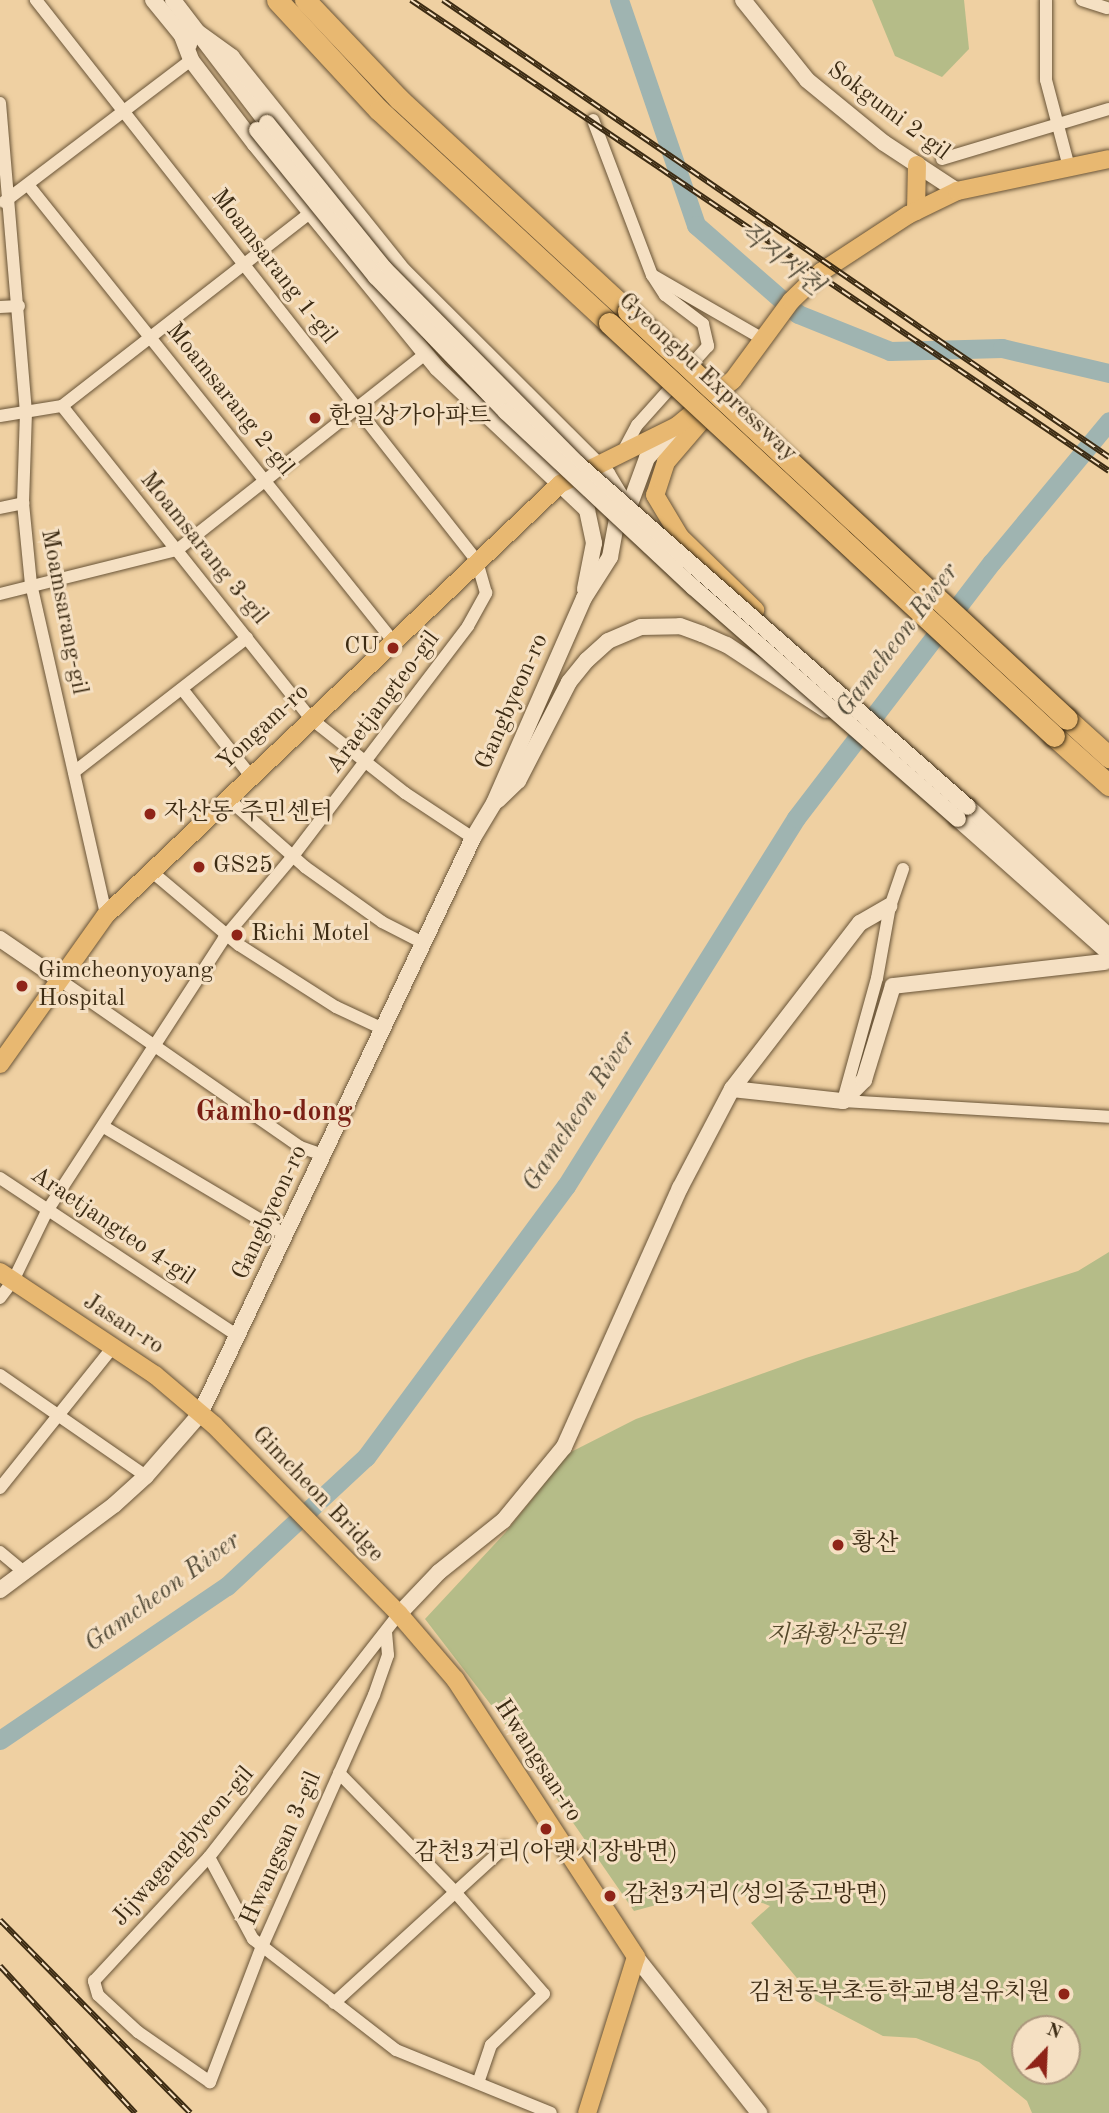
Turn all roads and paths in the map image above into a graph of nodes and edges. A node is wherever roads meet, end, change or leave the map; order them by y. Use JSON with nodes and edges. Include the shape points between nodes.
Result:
{"nodes":[{"id":1,"x":36,"y":0,"type":"edge"},
{"id":2,"x":153,"y":0,"type":"edge"},
{"id":3,"x":173,"y":0,"type":"edge"},
{"id":4,"x":277,"y":0,"type":"edge"},
{"id":5,"x":305,"y":0,"type":"edge"},
{"id":6,"x":743,"y":0,"type":"edge"},
{"id":7,"x":1046,"y":0,"type":"edge"},
{"id":8,"x":1082,"y":0,"type":"edge"},
{"id":9,"x":1107,"y":8,"type":"dead end"},
{"id":10,"x":189,"y":33,"type":"junction"},
{"id":11,"x":191,"y":60,"type":"junction"},
{"id":12,"x":0,"y":103,"type":"edge"},
{"id":13,"x":1109,"y":109,"type":"edge"},
{"id":14,"x":124,"y":112,"type":"junction"},
{"id":15,"x":593,"y":120,"type":"dead end"},
{"id":16,"x":1058,"y":125,"type":"junction"},
{"id":17,"x":942,"y":159,"type":"dead end"},
{"id":18,"x":1109,"y":159,"type":"edge"},
{"id":19,"x":917,"y":164,"type":"junction"},
{"id":20,"x":1069,"y":167,"type":"junction"},
{"id":21,"x":29,"y":186,"type":"junction"},
{"id":22,"x":957,"y":191,"type":"junction"},
{"id":23,"x":4,"y":202,"type":"edge"},
{"id":24,"x":310,"y":213,"type":"junction"},
{"id":25,"x":912,"y":213,"type":"junction"},
{"id":26,"x":244,"y":263,"type":"junction"},
{"id":27,"x":652,"y":275,"type":"junction"},
{"id":28,"x":19,"y":306,"type":"junction"},
{"id":29,"x":0,"y":307,"type":"edge"},
{"id":30,"x":765,"y":336,"type":"junction"},
{"id":31,"x":153,"y":338,"type":"junction"},
{"id":32,"x":425,"y":354,"type":"junction"},
{"id":33,"x":733,"y":380,"type":"junction"},
{"id":34,"x":62,"y":406,"type":"junction"},
{"id":35,"x":356,"y":407,"type":"junction"},
{"id":36,"x":26,"y":412,"type":"junction"},
{"id":37,"x":0,"y":416,"type":"edge"},
{"id":38,"x":677,"y":426,"type":"junction"},
{"id":39,"x":621,"y":456,"type":"junction"},
{"id":40,"x":597,"y":463,"type":"junction"},
{"id":41,"x":264,"y":478,"type":"junction"},
{"id":42,"x":560,"y":484,"type":"junction"},
{"id":43,"x":23,"y":503,"type":"junction"},
{"id":44,"x":0,"y":508,"type":"edge"},
{"id":45,"x":177,"y":551,"type":"junction"},
{"id":46,"x":610,"y":557,"type":"junction"},
{"id":47,"x":477,"y":561,"type":"junction"},
{"id":48,"x":31,"y":584,"type":"junction"},
{"id":49,"x":0,"y":594,"type":"edge"},
{"id":50,"x":584,"y":598,"type":"junction"},
{"id":51,"x":247,"y":638,"type":"junction"},
{"id":52,"x":393,"y":641,"type":"junction"},
{"id":53,"x":182,"y":689,"type":"junction"},
{"id":54,"x":310,"y":718,"type":"junction"},
{"id":55,"x":860,"y":724,"type":"junction"},
{"id":56,"x":1060,"y":727,"type":"junction"},
{"id":57,"x":1109,"y":757,"type":"edge"},
{"id":58,"x":365,"y":762,"type":"junction"},
{"id":59,"x":74,"y":772,"type":"junction"},
{"id":60,"x":250,"y":775,"type":"junction"},
{"id":61,"x":1109,"y":785,"type":"edge"},
{"id":62,"x":226,"y":797,"type":"junction"},
{"id":63,"x":494,"y":803,"type":"junction"},
{"id":64,"x":963,"y":813,"type":"junction"},
{"id":65,"x":472,"y":838,"type":"junction"},
{"id":66,"x":293,"y":856,"type":"junction"},
{"id":67,"x":904,"y":869,"type":"dead end"},
{"id":68,"x":151,"y":871,"type":"junction"},
{"id":69,"x":890,"y":906,"type":"junction"},
{"id":70,"x":106,"y":915,"type":"junction"},
{"id":71,"x":227,"y":935,"type":"junction"},
{"id":72,"x":1109,"y":936,"type":"edge"},
{"id":73,"x":0,"y":939,"type":"edge"},
{"id":74,"x":423,"y":943,"type":"junction"},
{"id":75,"x":1107,"y":958,"type":"edge"},
{"id":76,"x":57,"y":978,"type":"junction"},
{"id":77,"x":383,"y":1029,"type":"junction"},
{"id":78,"x":154,"y":1048,"type":"junction"},
{"id":79,"x":0,"y":1064,"type":"edge"},
{"id":80,"x":732,"y":1089,"type":"junction"},
{"id":81,"x":843,"y":1101,"type":"junction"},
{"id":82,"x":1109,"y":1117,"type":"edge"},
{"id":83,"x":103,"y":1127,"type":"junction"},
{"id":84,"x":323,"y":1155,"type":"junction"},
{"id":85,"x":0,"y":1178,"type":"edge"},
{"id":86,"x":48,"y":1210,"type":"junction"},
{"id":87,"x":286,"y":1235,"type":"junction"},
{"id":88,"x":7,"y":1276,"type":"edge"},
{"id":89,"x":0,"y":1298,"type":"edge"},
{"id":90,"x":235,"y":1334,"type":"junction"},
{"id":91,"x":112,"y":1348,"type":"junction"},
{"id":92,"x":0,"y":1376,"type":"edge"},
{"id":93,"x":60,"y":1415,"type":"junction"},
{"id":94,"x":207,"y":1419,"type":"junction"},
{"id":95,"x":146,"y":1476,"type":"junction"},
{"id":96,"x":0,"y":1488,"type":"edge"},
{"id":97,"x":0,"y":1552,"type":"edge"},
{"id":98,"x":25,"y":1573,"type":"junction"},
{"id":99,"x":0,"y":1590,"type":"edge"},
{"id":100,"x":385,"y":1600,"type":"joint"},
{"id":101,"x":399,"y":1614,"type":"junction"},
{"id":102,"x":386,"y":1632,"type":"junction"},
{"id":103,"x":339,"y":1773,"type":"junction"},
{"id":104,"x":505,"y":1847,"type":"dead end"},
{"id":105,"x":209,"y":1857,"type":"junction"},
{"id":106,"x":455,"y":1892,"type":"junction"},
{"id":107,"x":262,"y":1947,"type":"junction"},
{"id":108,"x":636,"y":1957,"type":"junction"},
{"id":109,"x":334,"y":2003,"type":"junction"},
{"id":110,"x":210,"y":2082,"type":"joint"},
{"id":111,"x":478,"y":2083,"type":"junction"},
{"id":112,"x":551,"y":2113,"type":"edge"},
{"id":113,"x":587,"y":2113,"type":"edge"},
{"id":114,"x":745,"y":2113,"type":"edge"},
{"id":115,"x":759,"y":2113,"type":"edge"}],
"edges":[{"from":1,"to":14,"type":"street","name":"Moamsarang 1-gil"},
{"from":2,"to":10,"type":"street"},
{"from":3,"to":10,"type":"street"},
{"from":4,"to":56,"type":"highway","name":"Gyeongbu Expressway","bridge":true,"via":[[379,110]]},
{"from":5,"to":56,"type":"highway","name":"Gyeongbu Expressway","bridge":true,"via":[[399,99],[628,311]]},
{"from":6,"to":19,"type":"street","name":"Sokgumi 2-gil","via":[[807,80]]},
{"from":7,"to":16,"type":"street","via":[[1045,66]]},
{"from":8,"to":9,"type":"street"},
{"from":10,"to":11,"type":"street","name":"Gangbyeon-ro"},
{"from":10,"to":40,"type":"street","name":"Gangbyeon-ro","via":[[232,57],[404,272]]},
{"from":10,"to":55,"type":"street","bridge":true,"via":[[376,277],[497,403],[621,521]]},
{"from":11,"to":14,"type":"street"},
{"from":11,"to":24,"type":"street","name":"Gangbyeon-ro"},
{"from":12,"to":23,"type":"street","name":"Moamsarang-gil"},
{"from":13,"to":16,"type":"street"},
{"from":14,"to":21,"type":"street"},
{"from":14,"to":26,"type":"street","name":"Moamsarang 1-gil"},
{"from":15,"to":27,"type":"street"},
{"from":16,"to":17,"type":"street"},
{"from":16,"to":20,"type":"street"},
{"from":18,"to":20,"type":"main road"},
{"from":19,"to":22,"type":"street","name":"Sokgumi 2-gil"},
{"from":19,"to":25,"type":"main road"},
{"from":20,"to":22,"type":"main road"},
{"from":21,"to":23,"type":"street"},
{"from":21,"to":31,"type":"street","name":"Moamsarang 2-gil"},
{"from":22,"to":25,"type":"main road"},
{"from":23,"to":28,"type":"street","name":"Moamsarang-gil"},
{"from":24,"to":26,"type":"street"},
{"from":24,"to":32,"type":"street","name":"Gangbyeon-ro"},
{"from":25,"to":30,"type":"main road","via":[[821,272]]},
{"from":26,"to":31,"type":"street"},
{"from":26,"to":35,"type":"street","name":"Moamsarang 1-gil"},
{"from":27,"to":30,"type":"street"},
{"from":27,"to":39,"type":"street","via":[[665,295],[703,324],[708,346],[637,425]]},
{"from":28,"to":29,"type":"street"},
{"from":28,"to":36,"type":"street","name":"Moamsarang-gil"},
{"from":30,"to":33,"type":"main road"},
{"from":31,"to":34,"type":"street"},
{"from":31,"to":41,"type":"street","name":"Moamsarang 2-gil"},
{"from":32,"to":35,"type":"street"},
{"from":32,"to":42,"type":"street","name":"Gangbyeon-ro"},
{"from":33,"to":38,"type":"main road","name":"Yongam-ro"},
{"from":33,"to":55,"type":"main road","bridge":true,"via":[[723,398],[666,462],[655,495],[666,520]]},
{"from":34,"to":36,"type":"street"},
{"from":34,"to":45,"type":"street","name":"Moamsarang 3-gil"},
{"from":35,"to":41,"type":"street"},
{"from":35,"to":47,"type":"street","name":"Moamsarang 1-gil"},
{"from":36,"to":37,"type":"street"},
{"from":36,"to":43,"type":"street","name":"Moamsarang-gil"},
{"from":38,"to":39,"type":"main road","name":"Yongam-ro"},
{"from":38,"to":46,"type":"street","via":[[646,458]]},
{"from":39,"to":40,"type":"main road","name":"Yongam-ro"},
{"from":40,"to":42,"type":"main road","name":"Yongam-ro"},
{"from":40,"to":46,"type":"street","name":"Gangbyeon-ro","via":[[621,497]]},
{"from":41,"to":45,"type":"street"},
{"from":41,"to":52,"type":"street","name":"Moamsarang 2-gil"},
{"from":42,"to":47,"type":"main road","name":"Yongam-ro"},
{"from":42,"to":50,"type":"street","name":"Gangbyeon-ro","via":[[587,510],[594,524]]},
{"from":43,"to":44,"type":"street"},
{"from":43,"to":48,"type":"street","name":"Moamsarang-gil"},
{"from":45,"to":48,"type":"street"},
{"from":45,"to":51,"type":"street","name":"Moamsarang 3-gil"},
{"from":46,"to":50,"type":"street","name":"Gangbyeon-ro"},
{"from":47,"to":52,"type":"main road","name":"Yongam-ro"},
{"from":47,"to":58,"type":"street","name":"Araetjangteo-gil","via":[[486,593],[483,603]]},
{"from":48,"to":49,"type":"street"},
{"from":48,"to":59,"type":"street","name":"Moamsarang-gil"},
{"from":50,"to":63,"type":"street","name":"Gangbyeon-ro"},
{"from":51,"to":53,"type":"street"},
{"from":51,"to":54,"type":"street","name":"Moamsarang 3-gil"},
{"from":52,"to":54,"type":"main road","name":"Yongam-ro"},
{"from":53,"to":59,"type":"street"},
{"from":53,"to":60,"type":"street"},
{"from":54,"to":58,"type":"street","name":"Moamsarang 3-gil"},
{"from":54,"to":60,"type":"main road","name":"Yongam-ro"},
{"from":55,"to":63,"type":"street","bridge":true,"via":[[727,645],[680,626],[641,628],[608,641],[587,660],[569,682],[518,781]]},
{"from":55,"to":64,"type":"street","bridge":true},
{"from":56,"to":57,"type":"highway","name":"Gyeongbu Expressway"},
{"from":56,"to":61,"type":"highway","name":"Gyeongbu Expressway"},
{"from":58,"to":65,"type":"street","name":"Moamsarang 3-gil"},
{"from":58,"to":66,"type":"street","name":"Araetjangteo-gil"},
{"from":59,"to":70,"type":"street","name":"Moamsarang-gil"},
{"from":60,"to":62,"type":"main road","name":"Yongam-ro"},
{"from":62,"to":66,"type":"street"},
{"from":62,"to":68,"type":"main road","name":"Yongam-ro"},
{"from":63,"to":65,"type":"street","name":"Gangbyeon-ro"},
{"from":64,"to":72,"type":"street"},
{"from":64,"to":75,"type":"street"},
{"from":65,"to":74,"type":"street","name":"Gangbyeon-ro"},
{"from":66,"to":71,"type":"street","name":"Araetjangteo-gil"},
{"from":66,"to":74,"type":"street","via":[[382,922]]},
{"from":67,"to":69,"type":"street"},
{"from":68,"to":70,"type":"main road","name":"Yongam-ro"},
{"from":68,"to":71,"type":"street"},
{"from":69,"to":80,"type":"street","via":[[860,923]]},
{"from":69,"to":81,"type":"street","via":[[877,978]]},
{"from":70,"to":76,"type":"main road","name":"Yongam-ro"},
{"from":71,"to":77,"type":"street","via":[[336,1007]]},
{"from":71,"to":78,"type":"street","name":"Araetjangteo-gil"},
{"from":73,"to":76,"type":"street"},
{"from":74,"to":77,"type":"street","name":"Gangbyeon-ro"},
{"from":75,"to":81,"type":"street","via":[[893,986],[864,1080]]},
{"from":76,"to":78,"type":"street"},
{"from":76,"to":79,"type":"main road","name":"Yongam-ro"},
{"from":77,"to":84,"type":"street","name":"Gangbyeon-ro"},
{"from":78,"to":83,"type":"street","name":"Araetjangteo-gil"},
{"from":78,"to":84,"type":"street","via":[[300,1147]]},
{"from":80,"to":81,"type":"street"},
{"from":80,"to":101,"type":"street","via":[[674,1200],[564,1447],[503,1521],[439,1572]]},
{"from":81,"to":82,"type":"street"},
{"from":83,"to":86,"type":"street","name":"Araetjangteo-gil"},
{"from":83,"to":87,"type":"street"},
{"from":84,"to":87,"type":"street","name":"Gangbyeon-ro"},
{"from":85,"to":86,"type":"street","name":"Araetjangteo 4-gil"},
{"from":86,"to":88,"type":"street","name":"Araetjangteo-gil"},
{"from":86,"to":90,"type":"street","name":"Araetjangteo 4-gil"},
{"from":87,"to":90,"type":"street","name":"Gangbyeon-ro"},
{"from":88,"to":89,"type":"street","name":"Araetjangteo-gil"},
{"from":88,"to":91,"type":"main road","name":"Jasan-ro"},
{"from":90,"to":94,"type":"street","name":"Gangbyeon-ro"},
{"from":91,"to":93,"type":"street"},
{"from":91,"to":94,"type":"main road","name":"Jasan-ro","via":[[155,1375]]},
{"from":92,"to":93,"type":"street"},
{"from":93,"to":95,"type":"street"},
{"from":93,"to":96,"type":"street"},
{"from":94,"to":95,"type":"street","name":"Gangbyeon-ro"},
{"from":94,"to":100,"type":"main road","name":"Gimcheon Bridge"},
{"from":95,"to":98,"type":"street","name":"Gangbyeon-ro"},
{"from":97,"to":98,"type":"street"},
{"from":98,"to":99,"type":"street","name":"Gangbyeon-ro"},
{"from":100,"to":101,"type":"main road","name":"Hwangsan-ro"},
{"from":101,"to":102,"type":"street","name":"Jijwagangbyeon-gil"},
{"from":101,"to":108,"type":"main road","name":"Hwangsan-ro","via":[[455,1679]]},
{"from":102,"to":103,"type":"street","name":"Hwangsan 3-gil","via":[[388,1655]]},
{"from":102,"to":105,"type":"street","name":"Jijwagangbyeon-gil"},
{"from":103,"to":106,"type":"street"},
{"from":103,"to":107,"type":"street","name":"Hwangsan 3-gil"},
{"from":104,"to":106,"type":"street"},
{"from":105,"to":107,"type":"street","via":[[253,1939]]},
{"from":105,"to":110,"type":"street","name":"Jijwagangbyeon-gil","via":[[93,1986],[138,2032]]},
{"from":106,"to":109,"type":"street"},
{"from":106,"to":111,"type":"street","via":[[544,1994],[491,2045]]},
{"from":107,"to":109,"type":"street"},
{"from":107,"to":110,"type":"street","name":"Hwangsan 3-gil"},
{"from":108,"to":113,"type":"main road"},
{"from":108,"to":114,"type":"street","name":"Hwangsan-ro"},
{"from":108,"to":115,"type":"street","name":"Hwangsan-ro"},
{"from":109,"to":111,"type":"street","via":[[396,2050]]},
{"from":111,"to":112,"type":"street"}]}
